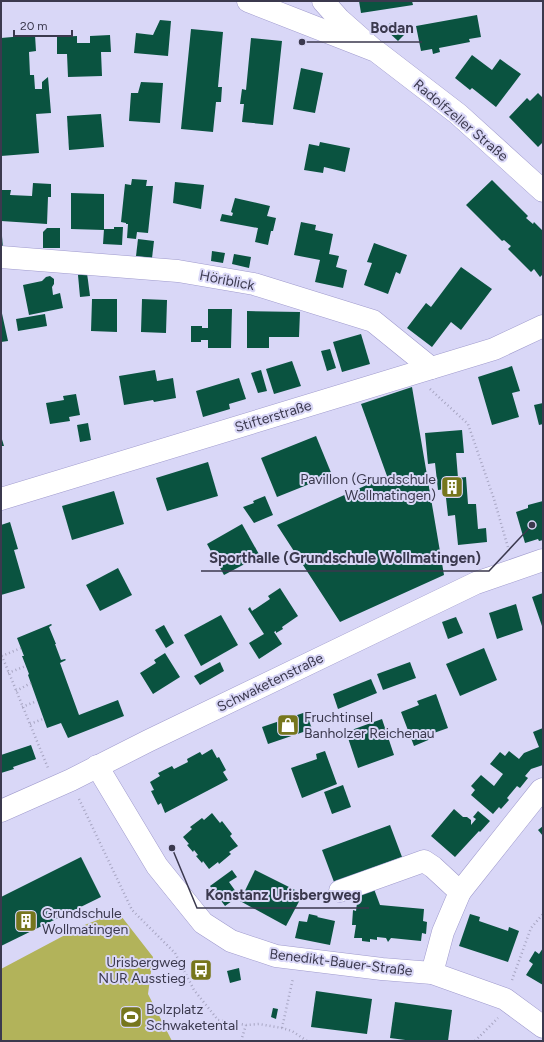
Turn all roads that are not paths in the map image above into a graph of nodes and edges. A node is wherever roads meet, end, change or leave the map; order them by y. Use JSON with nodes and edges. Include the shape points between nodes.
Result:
{"nodes":[{"id":1,"x":248,"y":1,"type":"edge"},
{"id":2,"x":323,"y":1,"type":"edge"},
{"id":3,"x":376,"y":51,"type":"junction"},
{"id":4,"x":540,"y":182,"type":"edge"},
{"id":5,"x":1,"y":257,"type":"edge"},
{"id":6,"x":543,"y":326,"type":"edge"},
{"id":7,"x":424,"y":370,"type":"junction"},
{"id":8,"x":1,"y":499,"type":"edge"},
{"id":9,"x":543,"y":560,"type":"edge"},
{"id":10,"x":97,"y":766,"type":"junction"},
{"id":11,"x":543,"y":789,"type":"edge"},
{"id":12,"x":1,"y":811,"type":"edge"},
{"id":13,"x":340,"y":891,"type":"dead end"},
{"id":14,"x":460,"y":892,"type":"junction"},
{"id":15,"x":432,"y":973,"type":"junction"},
{"id":16,"x":543,"y":1027,"type":"edge"}],
"edges":[{"from":1,"to":3,"type":"street"},
{"from":2,"to":3,"type":"street","via":[[339,19]]},
{"from":3,"to":4,"type":"street","name":"Radolfzeller Straße"},
{"from":5,"to":7,"type":"street","name":"Höriblick","via":[[178,270],[254,284],[373,321]]},
{"from":6,"to":7,"type":"street","name":"Stifterstraße","via":[[494,349]]},
{"from":7,"to":8,"type":"street","name":"Stifterstraße"},
{"from":9,"to":10,"type":"street","name":"Schwaketenstraße","via":[[476,583]]},
{"from":10,"to":12,"type":"street","name":"Schwaketenstraße"},
{"from":10,"to":15,"type":"street","name":"Benedikt-Bauer-Straße","via":[[157,866],[203,923],[231,941],[276,956]]},
{"from":11,"to":14,"type":"street"},
{"from":13,"to":14,"type":"street","via":[[424,861]]},
{"from":14,"to":15,"type":"street","via":[[443,932]]},
{"from":15,"to":16,"type":"street","name":"Benedikt-Bauer-Straße","via":[[509,1001]]}]}
